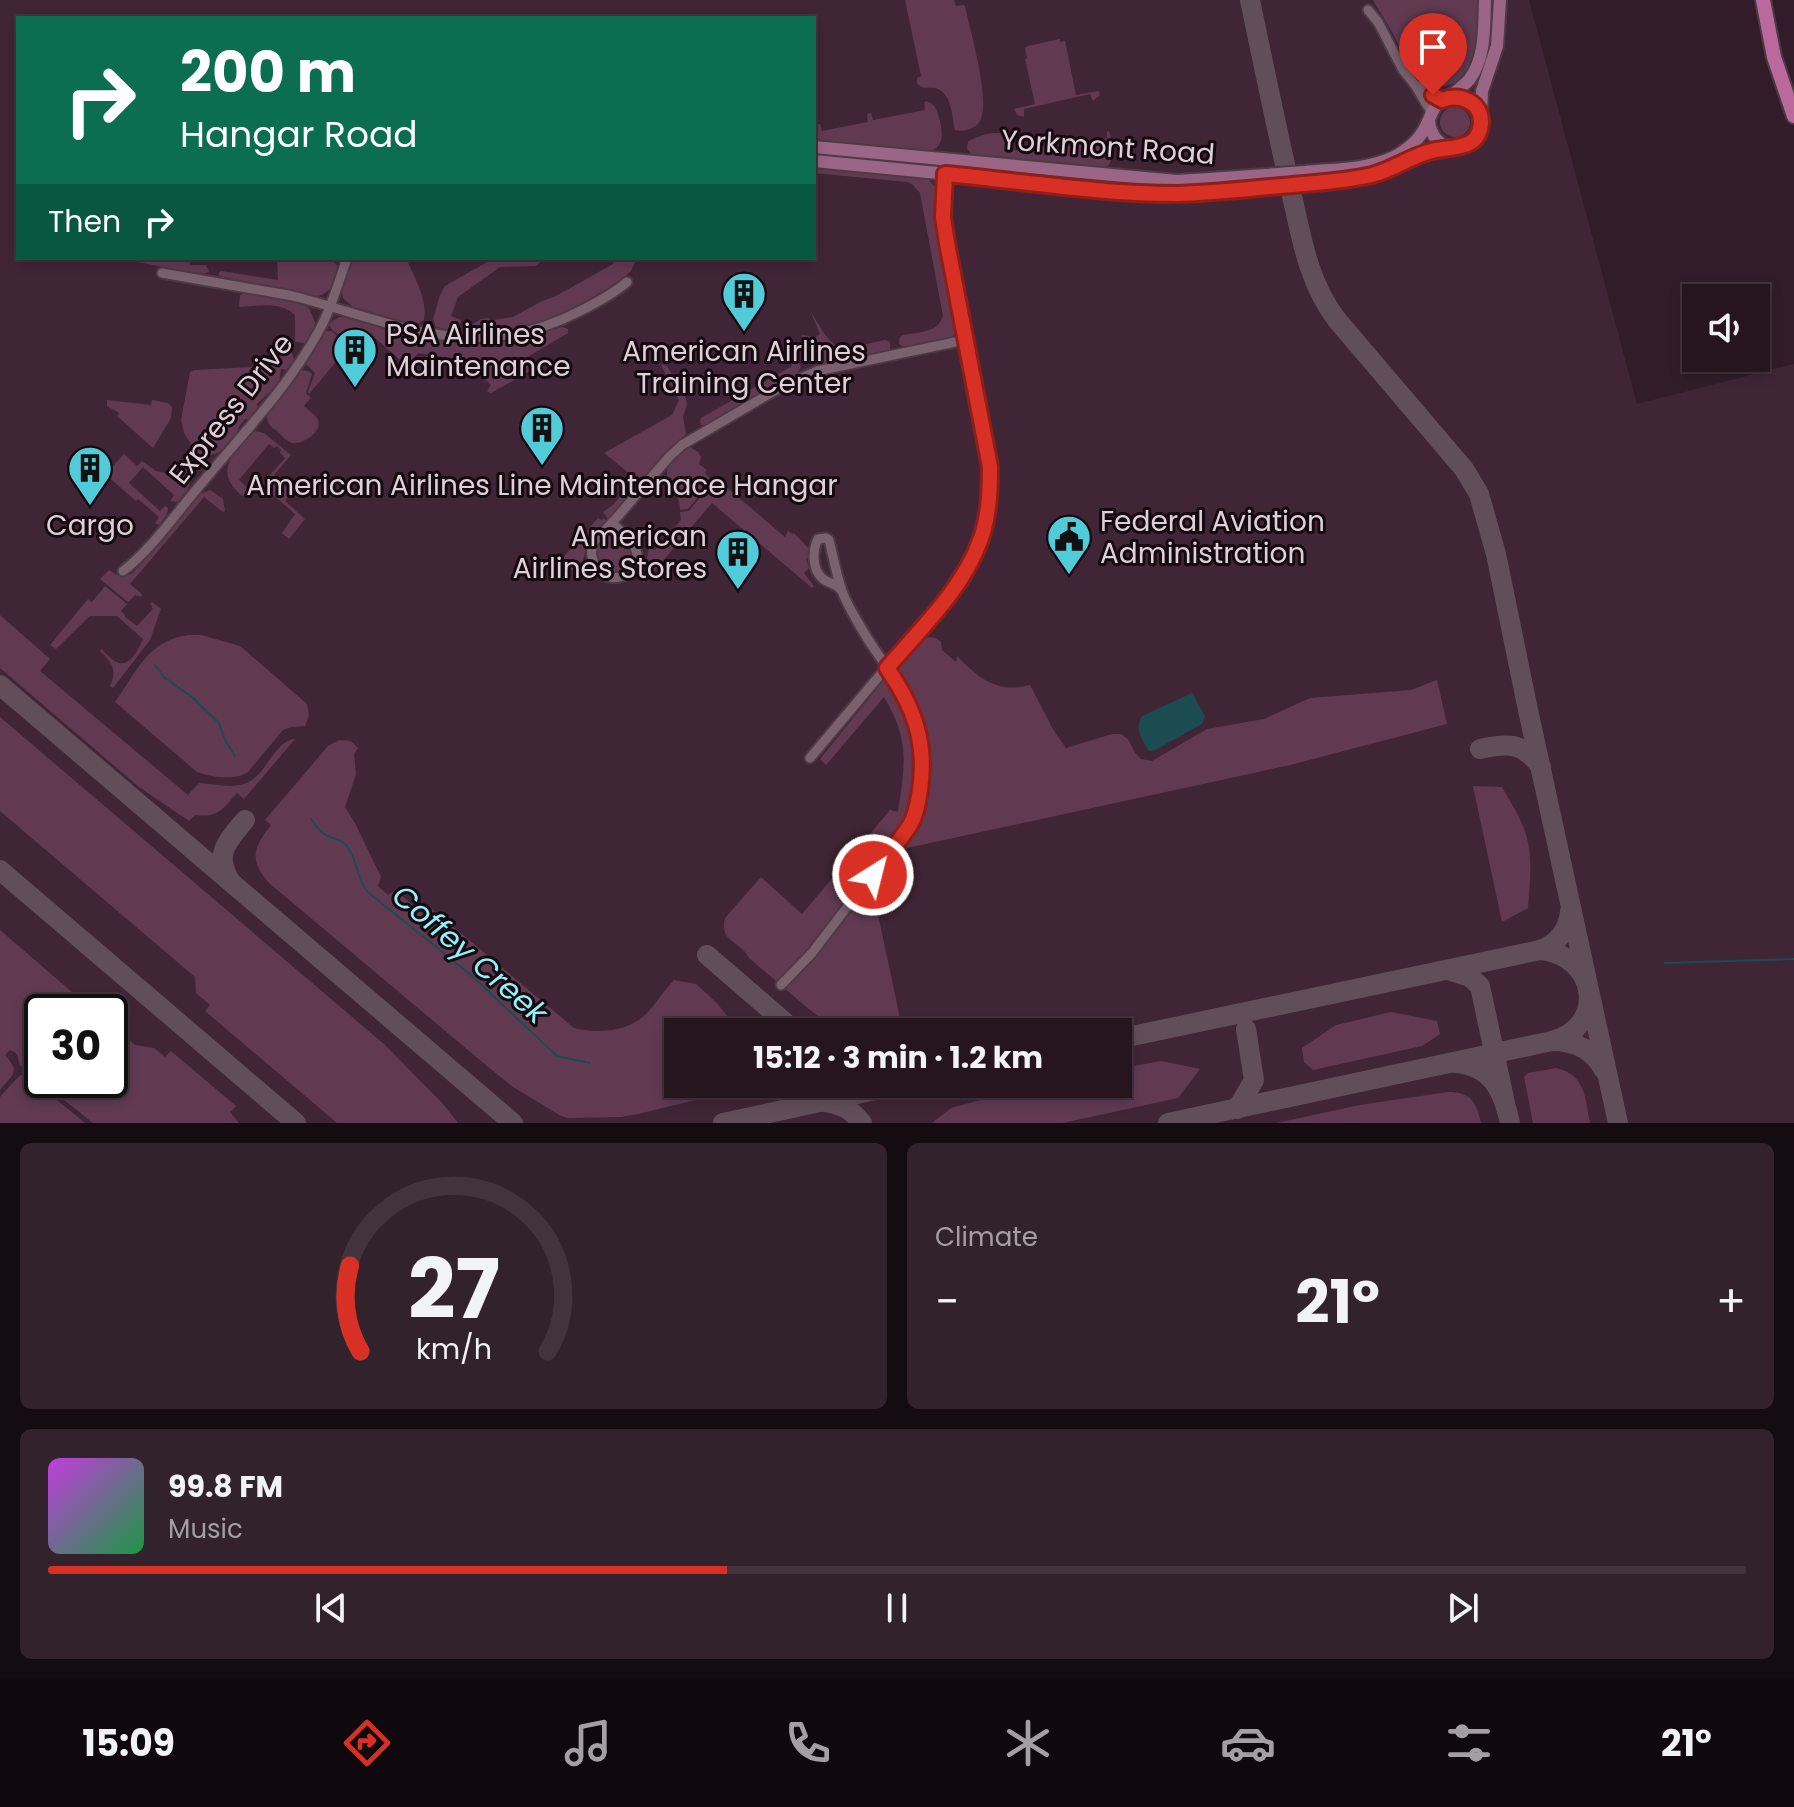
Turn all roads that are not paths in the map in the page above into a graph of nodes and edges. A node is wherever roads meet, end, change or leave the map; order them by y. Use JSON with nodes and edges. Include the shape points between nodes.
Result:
{"nodes":[{"id":1,"x":1485,"y":0,"type":"edge"},
{"id":2,"x":1500,"y":0,"type":"edge"},
{"id":3,"x":1763,"y":0,"type":"edge"},
{"id":4,"x":1368,"y":10,"type":"dead end"},
{"id":5,"x":1415,"y":85,"type":"junction"},
{"id":6,"x":1446,"y":98,"type":"junction"},
{"id":7,"x":1430,"y":116,"type":"junction"},
{"id":8,"x":1794,"y":116,"type":"edge"},
{"id":9,"x":1481,"y":119,"type":"junction"},
{"id":10,"x":816,"y":147,"type":"edge"},
{"id":11,"x":1447,"y":147,"type":"junction"},
{"id":12,"x":947,"y":159,"type":"junction"},
{"id":13,"x":816,"y":161,"type":"edge"},
{"id":14,"x":945,"y":174,"type":"junction"},
{"id":15,"x":346,"y":260,"type":"edge"},
{"id":16,"x":162,"y":273,"type":"dead end"},
{"id":17,"x":627,"y":282,"type":"dead end"},
{"id":18,"x":330,"y":307,"type":"junction"},
{"id":19,"x":965,"y":340,"type":"junction"},
{"id":20,"x":612,"y":523,"type":"junction"},
{"id":21,"x":123,"y":571,"type":"dead end"},
{"id":22,"x":841,"y":590,"type":"junction"},
{"id":23,"x":887,"y":668,"type":"junction"},
{"id":24,"x":810,"y":758,"type":"dead end"},
{"id":25,"x":781,"y":985,"type":"dead end"}],
"edges":[{"from":1,"to":6,"type":"street","name":"Yorkmont Road","via":[[1479,60],[1469,80]]},
{"from":2,"to":9,"type":"street","via":[[1499,37],[1482,91]]},
{"from":3,"to":8,"type":"main road","via":[[1774,57]]},
{"from":4,"to":5,"type":"street"},
{"from":5,"to":6,"type":"street"},
{"from":5,"to":7,"type":"street"},
{"from":6,"to":7,"type":"street","name":"Yorkmont Road"},
{"from":6,"to":9,"type":"street","via":[[1467,99]]},
{"from":7,"to":11,"type":"street","via":[[1434,137]]},
{"from":7,"to":12,"type":"street","name":"Yorkmont Road","via":[[1413,144],[1396,156],[1350,168],[1177,181]]},
{"from":9,"to":11,"type":"street","name":"Yorkmont Road","via":[[1472,142]]},
{"from":10,"to":12,"type":"street","name":"Yorkmont Road"},
{"from":11,"to":14,"type":"street","name":"Yorkmont Road","via":[[1363,177],[1179,194]]},
{"from":12,"to":14,"type":"street"},
{"from":13,"to":14,"type":"street","name":"Yorkmont Road"},
{"from":14,"to":19,"type":"street","via":[[943,217]]},
{"from":15,"to":18,"type":"street","name":"Express Drive"},
{"from":16,"to":18,"type":"street"},
{"from":17,"to":18,"type":"street","via":[[552,324],[493,338],[438,336]]},
{"from":18,"to":21,"type":"street","name":"Express Drive","via":[[285,385]]},
{"from":19,"to":20,"type":"street","via":[[797,378],[682,445]]},
{"from":19,"to":23,"type":"street","via":[[990,467],[986,519],[961,579]]},
{"from":20,"to":20,"type":"street","via":[[594,542],[591,556],[603,575],[618,578],[632,571],[637,555],[636,547]]},
{"from":22,"to":22,"type":"street","via":[[829,540],[818,539],[813,553],[818,571]]},
{"from":22,"to":23,"type":"street"},
{"from":23,"to":24,"type":"street"},
{"from":23,"to":25,"type":"street","via":[[921,739],[917,807],[873,875]]}]}
